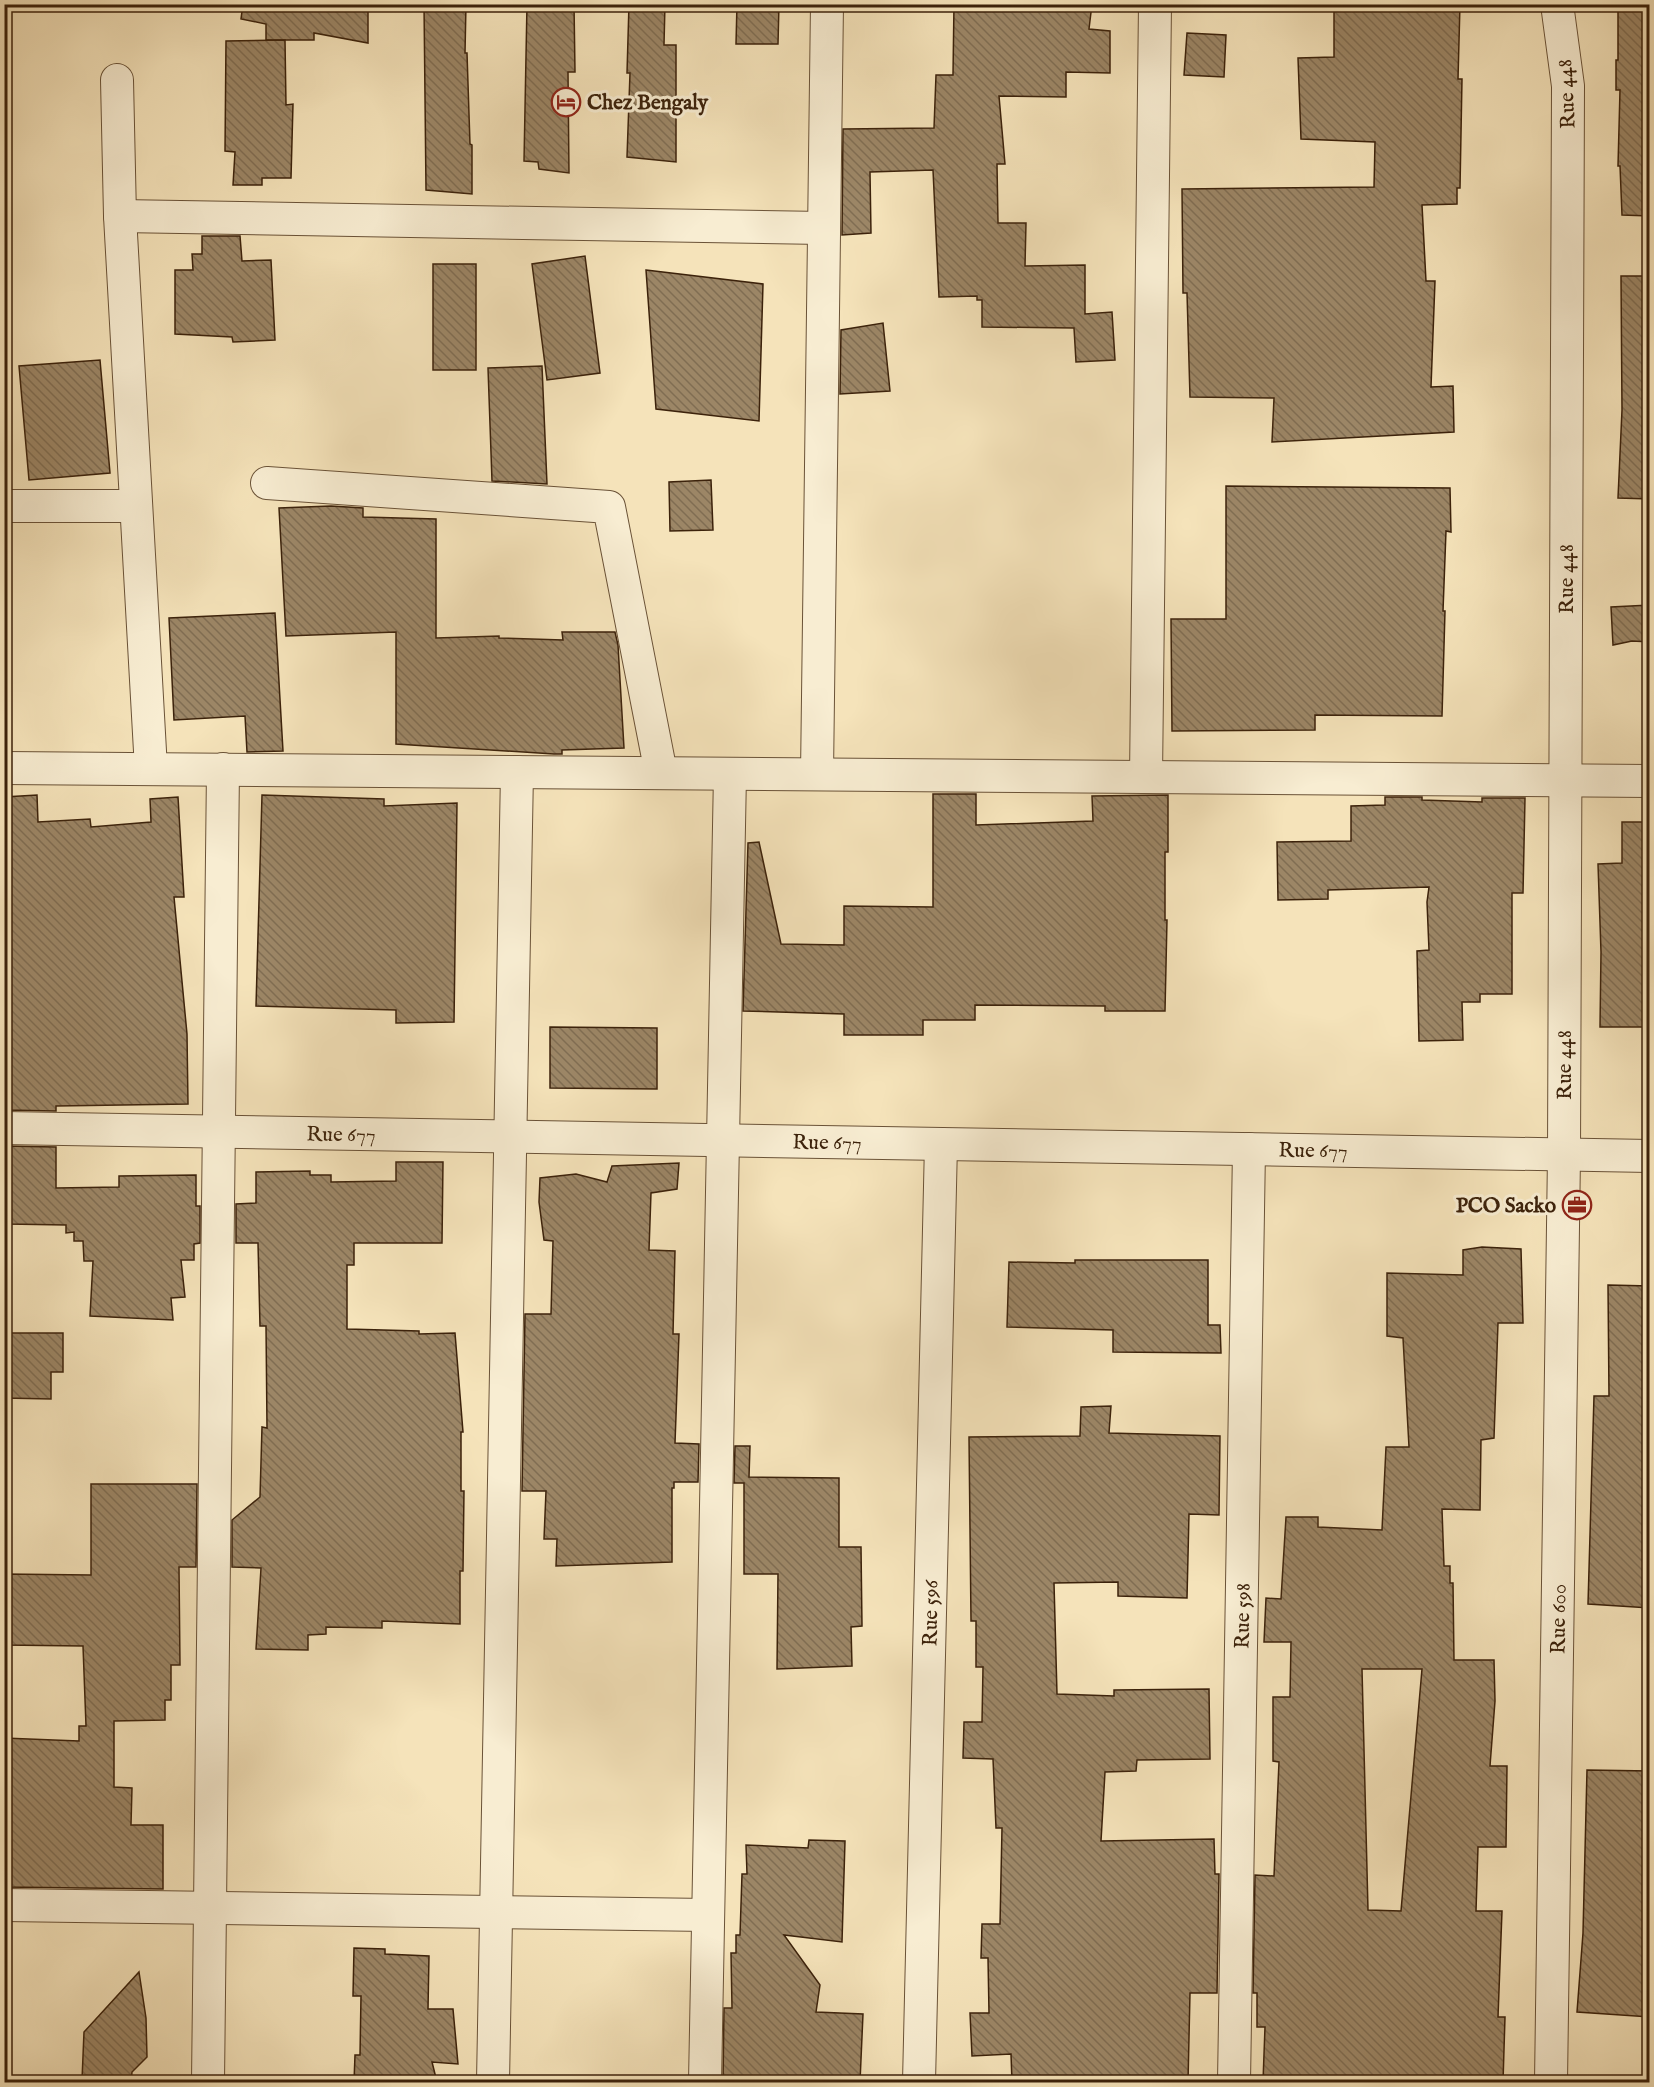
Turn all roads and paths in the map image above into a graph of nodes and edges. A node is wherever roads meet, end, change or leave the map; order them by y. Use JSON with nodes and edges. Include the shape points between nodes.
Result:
{"nodes":[{"id":1,"x":827,"y":4,"type":"edge"},
{"id":2,"x":1155,"y":4,"type":"edge"},
{"id":3,"x":1557,"y":4,"type":"edge"},
{"id":4,"x":117,"y":80,"type":"dead end"},
{"id":5,"x":120,"y":216,"type":"junction"},
{"id":6,"x":823,"y":228,"type":"junction"},
{"id":7,"x":267,"y":483,"type":"dead end"},
{"id":8,"x":4,"y":506,"type":"edge"},
{"id":9,"x":136,"y":506,"type":"junction"},
{"id":10,"x":4,"y":768,"type":"edge"},
{"id":11,"x":151,"y":769,"type":"junction"},
{"id":12,"x":223,"y":769,"type":"junction"},
{"id":13,"x":517,"y":772,"type":"junction"},
{"id":14,"x":661,"y":773,"type":"junction"},
{"id":15,"x":730,"y":774,"type":"junction"},
{"id":16,"x":817,"y":774,"type":"junction"},
{"id":17,"x":1146,"y":777,"type":"junction"},
{"id":18,"x":1565,"y":780,"type":"junction"},
{"id":19,"x":1650,"y":781,"type":"edge"},
{"id":20,"x":4,"y":1128,"type":"edge"},
{"id":21,"x":219,"y":1132,"type":"junction"},
{"id":22,"x":510,"y":1137,"type":"junction"},
{"id":23,"x":722,"y":1140,"type":"junction"},
{"id":24,"x":941,"y":1144,"type":"junction"},
{"id":25,"x":1249,"y":1149,"type":"junction"},
{"id":26,"x":1564,"y":1155,"type":"junction"},
{"id":27,"x":1650,"y":1156,"type":"edge"},
{"id":28,"x":4,"y":1905,"type":"edge"},
{"id":29,"x":210,"y":1908,"type":"junction"},
{"id":30,"x":496,"y":1912,"type":"junction"},
{"id":31,"x":708,"y":1915,"type":"junction"},
{"id":32,"x":208,"y":2082,"type":"edge"},
{"id":33,"x":493,"y":2082,"type":"edge"},
{"id":34,"x":705,"y":2082,"type":"edge"},
{"id":35,"x":919,"y":2082,"type":"edge"},
{"id":36,"x":1234,"y":2082,"type":"edge"},
{"id":37,"x":1551,"y":2082,"type":"edge"}],
"edges":[{"from":1,"to":6,"type":"street"},
{"from":2,"to":17,"type":"street"},
{"from":3,"to":18,"type":"street","name":"Rue 448","via":[[1568,86]]},
{"from":4,"to":5,"type":"street"},
{"from":5,"to":6,"type":"street"},
{"from":5,"to":9,"type":"street"},
{"from":6,"to":16,"type":"street"},
{"from":7,"to":14,"type":"street","via":[[609,507]]},
{"from":8,"to":9,"type":"street"},
{"from":9,"to":11,"type":"street"},
{"from":10,"to":11,"type":"street"},
{"from":11,"to":12,"type":"street"},
{"from":12,"to":13,"type":"street"},
{"from":12,"to":21,"type":"street"},
{"from":13,"to":14,"type":"street"},
{"from":13,"to":22,"type":"street"},
{"from":14,"to":15,"type":"street"},
{"from":15,"to":16,"type":"street"},
{"from":15,"to":23,"type":"street"},
{"from":16,"to":17,"type":"street"},
{"from":17,"to":18,"type":"street"},
{"from":18,"to":19,"type":"street"},
{"from":18,"to":26,"type":"street","name":"Rue 448"},
{"from":20,"to":21,"type":"street","name":"Rue 677"},
{"from":21,"to":22,"type":"street","name":"Rue 677"},
{"from":21,"to":29,"type":"street"},
{"from":22,"to":23,"type":"street","name":"Rue 677"},
{"from":22,"to":30,"type":"street"},
{"from":23,"to":24,"type":"street","name":"Rue 677"},
{"from":23,"to":31,"type":"street"},
{"from":24,"to":25,"type":"street","name":"Rue 677"},
{"from":24,"to":35,"type":"street","name":"Rue 596"},
{"from":25,"to":26,"type":"street","name":"Rue 677"},
{"from":25,"to":36,"type":"street","name":"Rue 598"},
{"from":26,"to":27,"type":"street","name":"Rue 677"},
{"from":26,"to":37,"type":"street","name":"Rue 600"},
{"from":28,"to":29,"type":"street"},
{"from":29,"to":30,"type":"street"},
{"from":29,"to":32,"type":"street"},
{"from":30,"to":31,"type":"street"},
{"from":30,"to":33,"type":"street"},
{"from":31,"to":34,"type":"street"}]}
